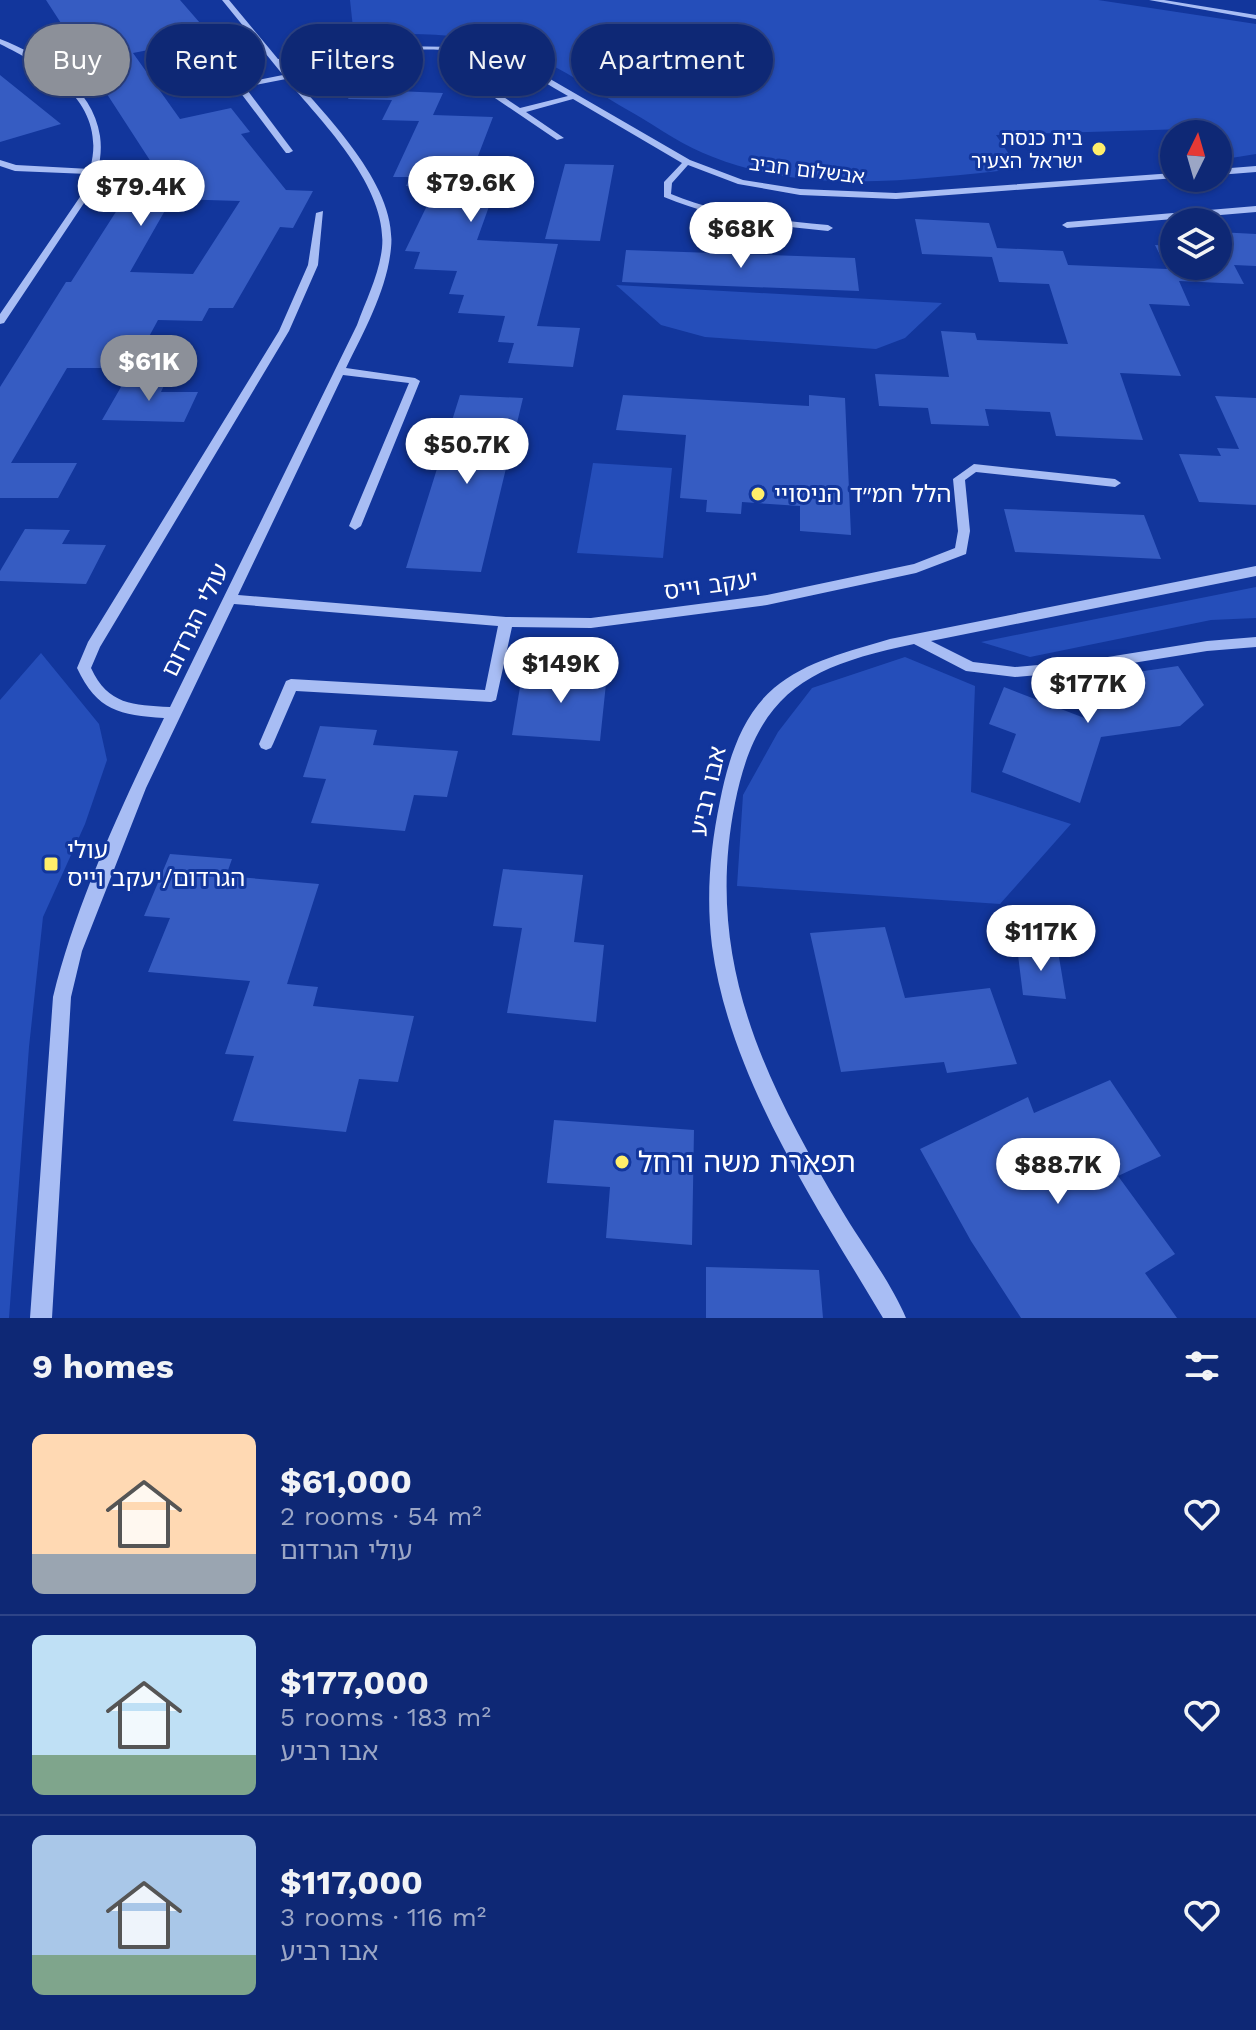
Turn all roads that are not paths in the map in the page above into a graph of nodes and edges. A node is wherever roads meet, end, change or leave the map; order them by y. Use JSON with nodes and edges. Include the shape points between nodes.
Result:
{"nodes":[{"id":1,"x":225,"y":0,"type":"edge"},
{"id":2,"x":1152,"y":0,"type":"edge"},
{"id":3,"x":1256,"y":17,"type":"edge"},
{"id":4,"x":0,"y":41,"type":"edge"},
{"id":5,"x":276,"y":61,"type":"junction"},
{"id":6,"x":281,"y":67,"type":"edge"},
{"id":7,"x":248,"y":96,"type":"edge"},
{"id":8,"x":304,"y":96,"type":"edge"},
{"id":9,"x":496,"y":96,"type":"edge"},
{"id":10,"x":574,"y":97,"type":"junction"},
{"id":11,"x":519,"y":111,"type":"junction"},
{"id":12,"x":560,"y":138,"type":"dead end"},
{"id":13,"x":289,"y":151,"type":"dead end"},
{"id":14,"x":687,"y":162,"type":"junction"},
{"id":15,"x":0,"y":163,"type":"edge"},
{"id":16,"x":1256,"y":169,"type":"edge"},
{"id":17,"x":1244,"y":170,"type":"junction"},
{"id":18,"x":1232,"y":171,"type":"edge"},
{"id":19,"x":95,"y":172,"type":"junction"},
{"id":20,"x":1160,"y":177,"type":"edge"},
{"id":21,"x":1256,"y":181,"type":"edge"},
{"id":22,"x":1256,"y":209,"type":"edge"},
{"id":23,"x":320,"y":213,"type":"dead end"},
{"id":24,"x":1067,"y":225,"type":"dead end"},
{"id":25,"x":828,"y":228,"type":"dead end"},
{"id":26,"x":0,"y":321,"type":"edge"},
{"id":27,"x":341,"y":371,"type":"junction"},
{"id":28,"x":1115,"y":483,"type":"dead end"},
{"id":29,"x":355,"y":526,"type":"dead end"},
{"id":30,"x":1256,"y":571,"type":"edge"},
{"id":31,"x":230,"y":599,"type":"junction"},
{"id":32,"x":506,"y":622,"type":"junction"},
{"id":33,"x":915,"y":639,"type":"junction"},
{"id":34,"x":1256,"y":642,"type":"edge"},
{"id":35,"x":174,"y":713,"type":"junction"},
{"id":36,"x":266,"y":744,"type":"dead end"},
{"id":37,"x":41,"y":1318,"type":"edge"},
{"id":38,"x":895,"y":1318,"type":"edge"}],
"edges":[{"from":1,"to":5,"type":"street","name":"עולי הגרדום"},
{"from":2,"to":3,"type":"street","via":[[1247,11]]},
{"from":4,"to":19,"type":"street","via":[[51,69],[93,115],[99,143]]},
{"from":5,"to":6,"type":"street","name":"עולי הגרדום"},
{"from":5,"to":10,"type":"street","name":"אבשלום חביב","via":[[385,48],[467,50],[510,60]]},
{"from":7,"to":13,"type":"street"},
{"from":8,"to":27,"type":"street","name":"עולי הגרדום","via":[[378,199],[387,235],[383,266]]},
{"from":9,"to":11,"type":"street"},
{"from":10,"to":11,"type":"street"},
{"from":10,"to":14,"type":"street","name":"אבשלום חביב"},
{"from":11,"to":12,"type":"street"},
{"from":14,"to":20,"type":"street","name":"אבשלום חביב","via":[[741,182],[858,196]]},
{"from":14,"to":25,"type":"street","via":[[668,182],[667,195],[716,212]]},
{"from":15,"to":19,"type":"street"},
{"from":16,"to":17,"type":"street"},
{"from":17,"to":18,"type":"street"},
{"from":17,"to":21,"type":"street"},
{"from":19,"to":26,"type":"street","via":[[76,213]]},
{"from":22,"to":24,"type":"street"},
{"from":23,"to":35,"type":"street","via":[[313,265],[284,331],[84,668],[90,686],[105,701]]},
{"from":27,"to":29,"type":"street","via":[[415,381]]},
{"from":27,"to":31,"type":"street","name":"עולי הגרדום"},
{"from":28,"to":32,"type":"street","name":"יעקב וייס","via":[[974,468],[959,479],[961,551],[916,568],[738,604],[591,623]]},
{"from":30,"to":33,"type":"street","name":"אבו רביע"},
{"from":31,"to":32,"type":"street","name":"יעקב וייס"},
{"from":31,"to":35,"type":"street","name":"עולי הגרדום"},
{"from":32,"to":36,"type":"street","via":[[491,696],[291,685]]},
{"from":33,"to":34,"type":"street","via":[[971,667],[1015,672]]},
{"from":33,"to":38,"type":"street","name":"אבו רביע","via":[[811,671],[786,686],[761,713],[743,742],[730,787],[719,838],[717,905],[725,970],[772,1099]]},
{"from":35,"to":37,"type":"street","name":"עולי הגרדום","via":[[113,848],[73,951],[62,997]]}]}
